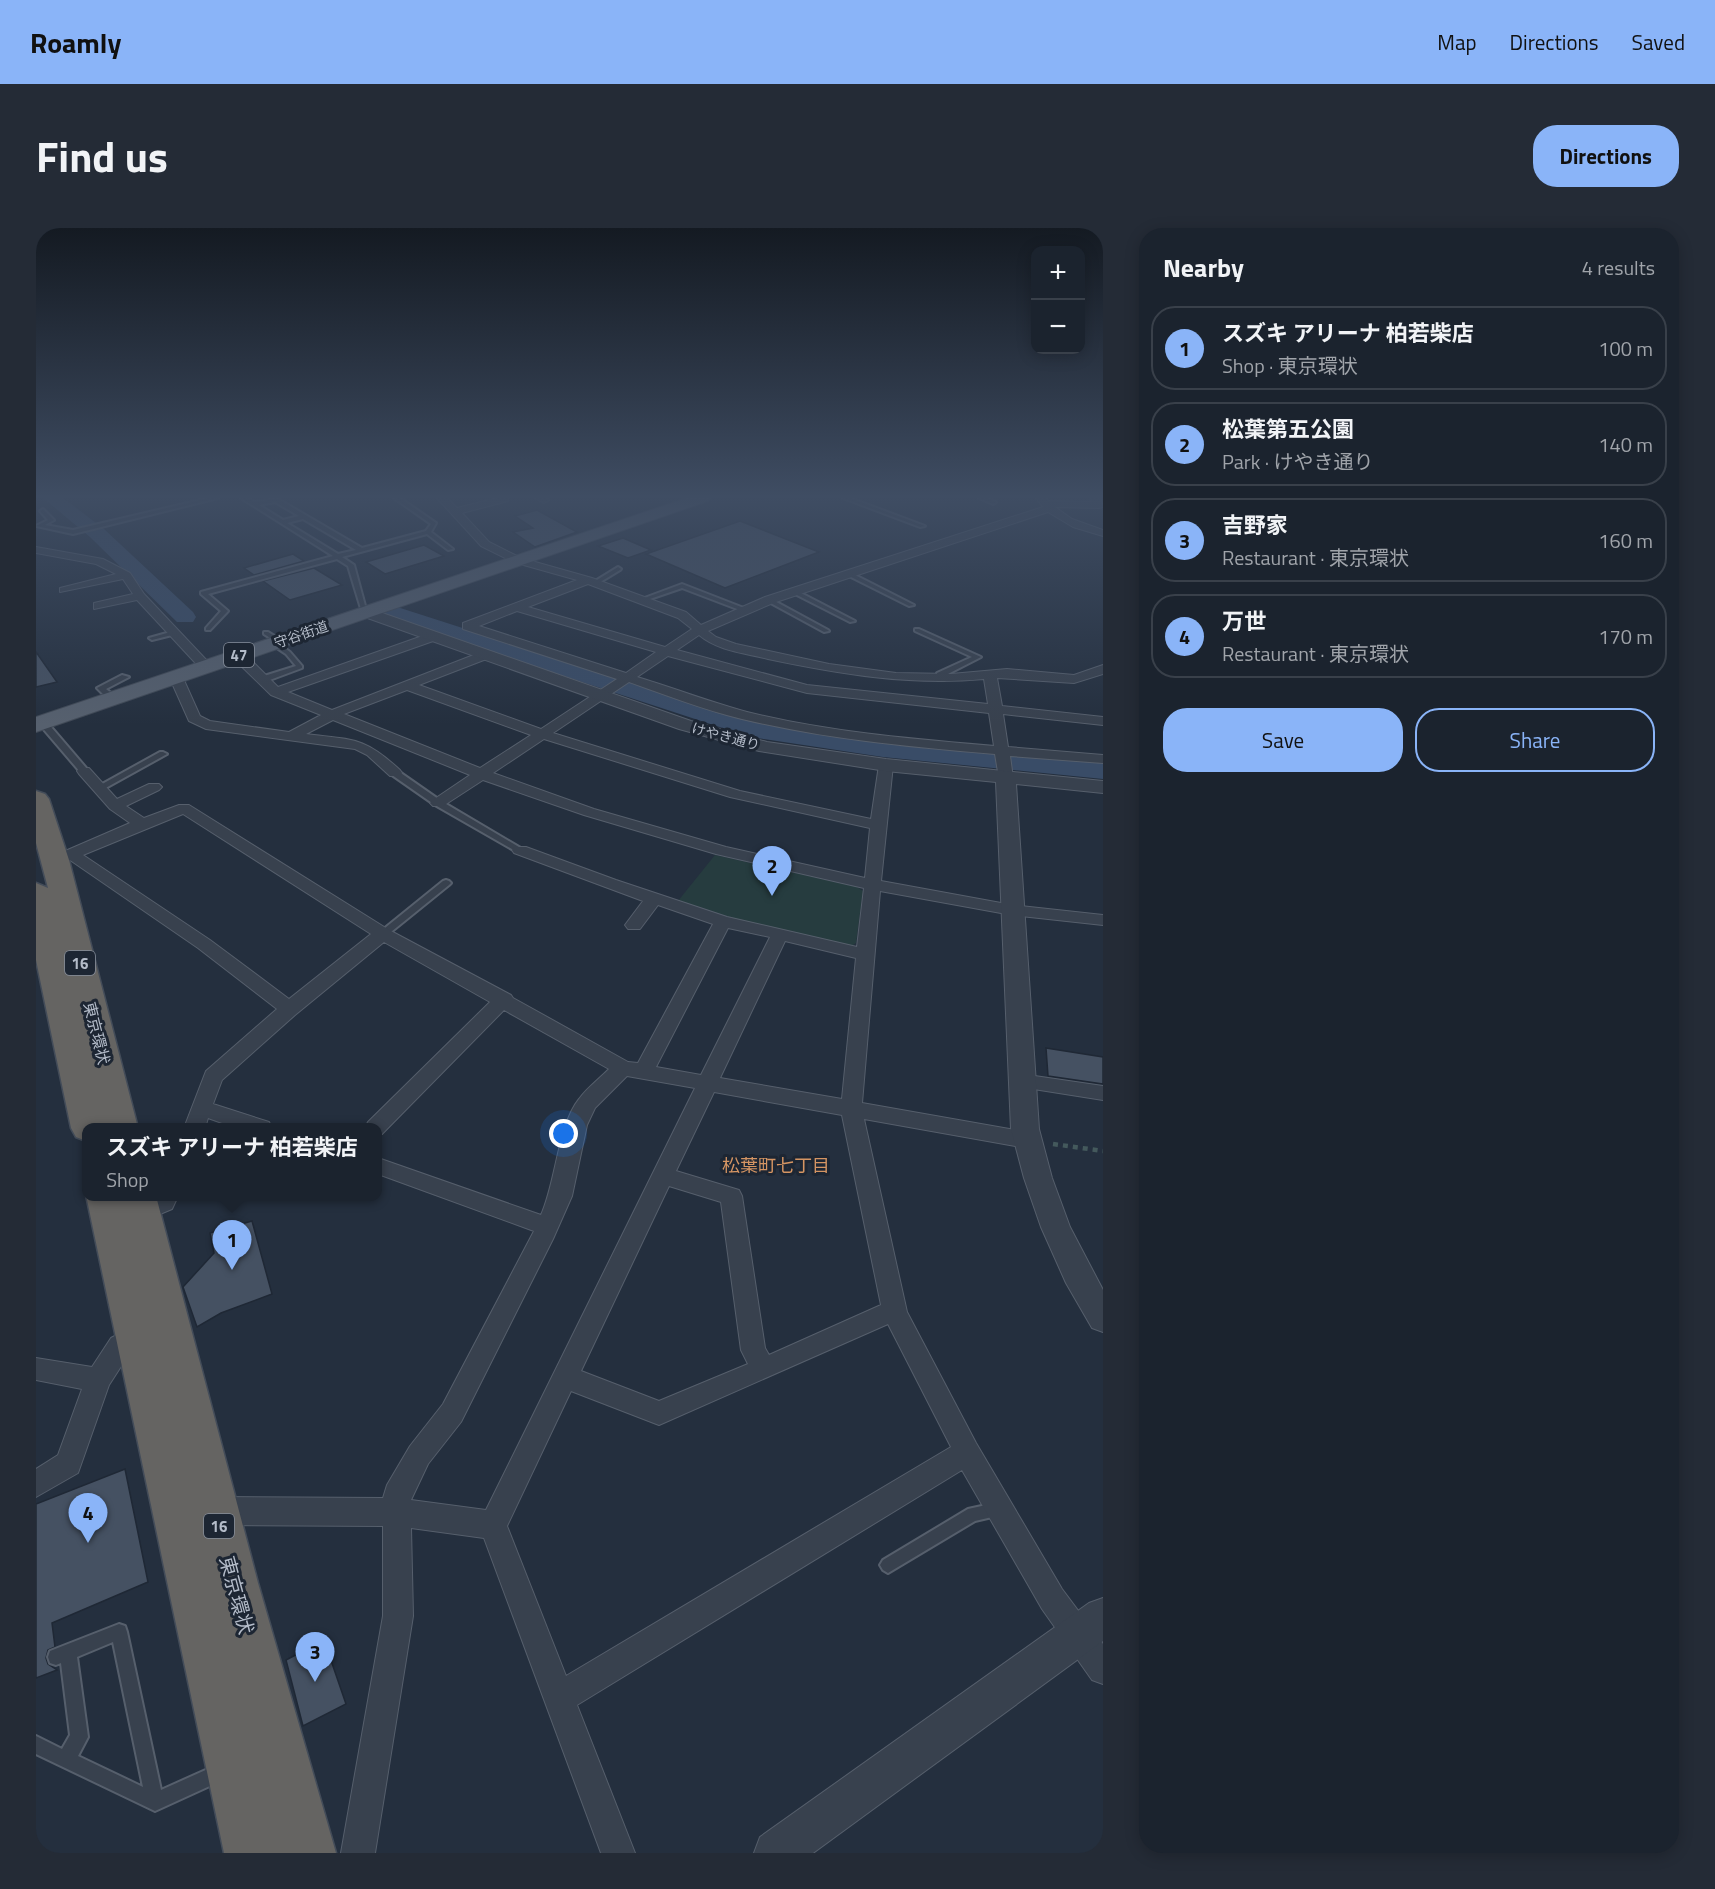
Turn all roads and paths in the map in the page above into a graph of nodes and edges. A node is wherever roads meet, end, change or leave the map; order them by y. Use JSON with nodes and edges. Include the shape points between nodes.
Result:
{"nodes":[{"id":1,"x":273,"y":574,"type":"edge"},
{"id":2,"x":354,"y":574,"type":"edge"},
{"id":3,"x":477,"y":574,"type":"edge"},
{"id":4,"x":564,"y":574,"type":"edge"},
{"id":5,"x":608,"y":574,"type":"edge"},
{"id":6,"x":849,"y":574,"type":"joint"},
{"id":7,"x":126,"y":575,"type":"joint"},
{"id":8,"x":592,"y":582,"type":"junction"},
{"id":9,"x":64,"y":590,"type":"dead end"},
{"id":10,"x":795,"y":592,"type":"junction"},
{"id":11,"x":140,"y":596,"type":"junction"},
{"id":12,"x":642,"y":600,"type":"junction"},
{"id":13,"x":769,"y":600,"type":"junction"},
{"id":14,"x":911,"y":605,"type":"dead end"},
{"id":15,"x":98,"y":606,"type":"dead end"},
{"id":16,"x":516,"y":607,"type":"junction"},
{"id":17,"x":747,"y":611,"type":"junction"},
{"id":18,"x":365,"y":612,"type":"junction"},
{"id":19,"x":852,"y":621,"type":"dead end"},
{"id":20,"x":209,"y":627,"type":"dead end"},
{"id":21,"x":699,"y":630,"type":"junction"},
{"id":22,"x":917,"y":630,"type":"dead end"},
{"id":23,"x":826,"y":632,"type":"dead end"},
{"id":24,"x":174,"y":633,"type":"junction"},
{"id":25,"x":432,"y":637,"type":"junction"},
{"id":26,"x":152,"y":638,"type":"dead end"},
{"id":27,"x":273,"y":639,"type":"junction"},
{"id":28,"x":668,"y":650,"type":"junction"},
{"id":29,"x":484,"y":655,"type":"junction"},
{"id":30,"x":239,"y":656,"type":"junction"},
{"id":31,"x":1103,"y":669,"type":"edge"},
{"id":32,"x":193,"y":674,"type":"junction"},
{"id":33,"x":990,"y":675,"type":"junction"},
{"id":34,"x":125,"y":677,"type":"dead end"},
{"id":35,"x":626,"y":677,"type":"junction"},
{"id":36,"x":941,"y":678,"type":"junction"},
{"id":37,"x":264,"y":679,"type":"junction"},
{"id":38,"x":407,"y":685,"type":"junction"},
{"id":39,"x":276,"y":692,"type":"junction"},
{"id":40,"x":598,"y":696,"type":"junction"},
{"id":41,"x":112,"y":699,"type":"junction"},
{"id":42,"x":996,"y":711,"type":"junction"},
{"id":43,"x":333,"y":714,"type":"junction"},
{"id":44,"x":1103,"y":721,"type":"edge"},
{"id":45,"x":40,"y":724,"type":"edge"},
{"id":46,"x":293,"y":735,"type":"junction"},
{"id":47,"x":539,"y":735,"type":"junction"},
{"id":48,"x":163,"y":753,"type":"dead end"},
{"id":49,"x":1103,"y":759,"type":"edge"},
{"id":50,"x":1004,"y":763,"type":"junction"},
{"id":51,"x":886,"y":765,"type":"junction"},
{"id":52,"x":84,"y":771,"type":"joint"},
{"id":53,"x":394,"y":773,"type":"joint"},
{"id":54,"x":481,"y":774,"type":"junction"},
{"id":55,"x":1103,"y":787,"type":"edge"},
{"id":56,"x":99,"y":788,"type":"junction"},
{"id":57,"x":153,"y":788,"type":"dead end"},
{"id":58,"x":36,"y":799,"type":"edge"},
{"id":59,"x":438,"y":803,"type":"junction"},
{"id":60,"x":115,"y":806,"type":"junction"},
{"id":61,"x":142,"y":824,"type":"junction"},
{"id":62,"x":878,"y":825,"type":"junction"},
{"id":63,"x":519,"y":850,"type":"joint"},
{"id":64,"x":64,"y":858,"type":"junction"},
{"id":65,"x":446,"y":883,"type":"dead end"},
{"id":66,"x":873,"y":885,"type":"junction"},
{"id":67,"x":36,"y":892,"type":"edge"},
{"id":68,"x":655,"y":897,"type":"junction"},
{"id":69,"x":1012,"y":910,"type":"junction"},
{"id":70,"x":1103,"y":920,"type":"edge"},
{"id":71,"x":723,"y":921,"type":"junction"},
{"id":72,"x":634,"y":925,"type":"dead end"},
{"id":73,"x":383,"y":934,"type":"junction"},
{"id":74,"x":780,"y":934,"type":"junction"},
{"id":75,"x":865,"y":954,"type":"junction"},
{"id":76,"x":504,"y":999,"type":"junction"},
{"id":77,"x":290,"y":1009,"type":"junction"},
{"id":78,"x":633,"y":1070,"type":"junction"},
{"id":79,"x":1021,"y":1081,"type":"junction"},
{"id":80,"x":709,"y":1084,"type":"junction"},
{"id":81,"x":1103,"y":1093,"type":"edge"},
{"id":82,"x":851,"y":1108,"type":"junction"},
{"id":83,"x":198,"y":1118,"type":"edge"},
{"id":84,"x":88,"y":1123,"type":"edge"},
{"id":85,"x":119,"y":1123,"type":"edge"},
{"id":86,"x":230,"y":1123,"type":"edge"},
{"id":87,"x":380,"y":1123,"type":"edge"},
{"id":88,"x":1038,"y":1137,"type":"junction"},
{"id":89,"x":1103,"y":1151,"type":"edge"},
{"id":90,"x":382,"y":1167,"type":"edge"},
{"id":91,"x":664,"y":1176,"type":"junction"},
{"id":92,"x":137,"y":1201,"type":"edge"},
{"id":93,"x":548,"y":1226,"type":"junction"},
{"id":94,"x":895,"y":1313,"type":"junction"},
{"id":95,"x":1103,"y":1318,"type":"edge"},
{"id":96,"x":136,"y":1336,"type":"junction"},
{"id":97,"x":36,"y":1368,"type":"edge"},
{"id":98,"x":764,"y":1369,"type":"junction"},
{"id":99,"x":565,"y":1377,"type":"junction"},
{"id":100,"x":98,"y":1380,"type":"junction"},
{"id":101,"x":967,"y":1452,"type":"junction"},
{"id":102,"x":36,"y":1484,"type":"edge"},
{"id":103,"x":1000,"y":1509,"type":"junction"},
{"id":104,"x":215,"y":1511,"type":"junction"},
{"id":105,"x":398,"y":1512,"type":"junction"},
{"id":106,"x":493,"y":1525,"type":"junction"},
{"id":107,"x":888,"y":1565,"type":"dead end"},
{"id":108,"x":1090,"y":1626,"type":"edge"},
{"id":109,"x":1103,"y":1669,"type":"edge"},
{"id":110,"x":559,"y":1698,"type":"junction"},
{"id":111,"x":36,"y":1745,"type":"edge"},
{"id":112,"x":66,"y":1759,"type":"junction"},
{"id":113,"x":233,"y":1767,"type":"junction"},
{"id":114,"x":155,"y":1802,"type":"junction"},
{"id":115,"x":252,"y":1853,"type":"edge"},
{"id":116,"x":308,"y":1853,"type":"edge"},
{"id":117,"x":358,"y":1853,"type":"edge"},
{"id":118,"x":618,"y":1853,"type":"edge"},
{"id":119,"x":776,"y":1853,"type":"edge"}],
"edges":[{"from":1,"to":20,"type":"lane","via":[[203,593],[225,611]]},
{"from":2,"to":18,"type":"lane"},
{"from":3,"to":18,"type":"main road","name":"守谷街道","number":"47"},
{"from":4,"to":8,"type":"street"},
{"from":5,"to":8,"type":"lane"},
{"from":6,"to":10,"type":"street"},
{"from":6,"to":14,"type":"lane"},
{"from":7,"to":9,"type":"street"},
{"from":7,"to":11,"type":"street"},
{"from":8,"to":12,"type":"street"},
{"from":8,"to":16,"type":"street"},
{"from":10,"to":13,"type":"street"},
{"from":10,"to":19,"type":"lane"},
{"from":11,"to":15,"type":"street"},
{"from":11,"to":24,"type":"street"},
{"from":12,"to":17,"type":"lane","via":[[682,586]]},
{"from":12,"to":21,"type":"street","via":[[682,615]]},
{"from":13,"to":17,"type":"street"},
{"from":13,"to":23,"type":"lane"},
{"from":16,"to":28,"type":"street"},
{"from":16,"to":35,"type":"street","via":[[467,626]]},
{"from":17,"to":21,"type":"street"},
{"from":18,"to":25,"type":"street","name":"けやき通り"},
{"from":18,"to":27,"type":"main road","name":"守谷街道","number":"47"},
{"from":21,"to":28,"type":"street"},
{"from":21,"to":36,"type":"street","via":[[712,640],[733,647],[829,668],[896,677]]},
{"from":22,"to":36,"type":"lane","via":[[978,657],[940,675]]},
{"from":24,"to":26,"type":"lane"},
{"from":24,"to":32,"type":"street"},
{"from":25,"to":29,"type":"street","name":"けやき通り"},
{"from":25,"to":39,"type":"street"},
{"from":27,"to":30,"type":"main road","name":"守谷街道","number":"47"},
{"from":27,"to":37,"type":"lane","via":[[300,668]]},
{"from":28,"to":35,"type":"street"},
{"from":28,"to":42,"type":"street","via":[[807,690]]},
{"from":29,"to":38,"type":"street"},
{"from":29,"to":40,"type":"street","name":"けやき通り"},
{"from":30,"to":32,"type":"main road","name":"守谷街道","number":"47"},
{"from":30,"to":37,"type":"street"},
{"from":31,"to":33,"type":"street","via":[[1074,680],[1007,673]]},
{"from":32,"to":41,"type":"main road","name":"守谷街道","number":"47"},
{"from":32,"to":46,"type":"street","via":[[178,681],[194,718],[212,727]]},
{"from":33,"to":36,"type":"street"},
{"from":33,"to":42,"type":"street"},
{"from":34,"to":41,"type":"lane","via":[[101,687]]},
{"from":35,"to":40,"type":"street"},
{"from":35,"to":50,"type":"street","via":[[777,723]]},
{"from":37,"to":39,"type":"street"},
{"from":38,"to":43,"type":"street"},
{"from":38,"to":47,"type":"street"},
{"from":39,"to":43,"type":"street"},
{"from":40,"to":47,"type":"street"},
{"from":40,"to":51,"type":"street","name":"けやき通り","via":[[732,739]]},
{"from":41,"to":45,"type":"main road","name":"守谷街道","number":"47"},
{"from":42,"to":44,"type":"street"},
{"from":42,"to":50,"type":"street"},
{"from":43,"to":46,"type":"street"},
{"from":43,"to":54,"type":"street"},
{"from":45,"to":52,"type":"lane"},
{"from":46,"to":53,"type":"street","via":[[358,745],[372,752]]},
{"from":47,"to":54,"type":"street"},
{"from":47,"to":62,"type":"street","via":[[738,795]]},
{"from":48,"to":56,"type":"lane"},
{"from":49,"to":50,"type":"street"},
{"from":50,"to":51,"type":"street","name":"けやき通り"},
{"from":50,"to":55,"type":"street","name":"けやき通り"},
{"from":50,"to":69,"type":"street"},
{"from":51,"to":62,"type":"street"},
{"from":52,"to":56,"type":"street"},
{"from":53,"to":59,"type":"lane"},
{"from":54,"to":59,"type":"street"},
{"from":54,"to":66,"type":"street","via":[[589,812],[722,851]]},
{"from":56,"to":60,"type":"street"},
{"from":57,"to":60,"type":"street"},
{"from":58,"to":64,"type":"highway","name":"東京環状","number":"16"},
{"from":59,"to":63,"type":"lane"},
{"from":60,"to":61,"type":"street"},
{"from":61,"to":64,"type":"street"},
{"from":61,"to":73,"type":"street","via":[[184,808]]},
{"from":62,"to":66,"type":"street"},
{"from":63,"to":68,"type":"street"},
{"from":64,"to":77,"type":"street","via":[[204,944]]},
{"from":64,"to":85,"type":"highway","name":"東京環状","number":"16"},
{"from":65,"to":73,"type":"lane"},
{"from":66,"to":69,"type":"street"},
{"from":66,"to":75,"type":"street"},
{"from":67,"to":84,"type":"highway","name":"東京環状","number":"16"},
{"from":68,"to":71,"type":"street"},
{"from":68,"to":72,"type":"street"},
{"from":69,"to":70,"type":"street"},
{"from":69,"to":79,"type":"street"},
{"from":71,"to":74,"type":"street"},
{"from":71,"to":78,"type":"street"},
{"from":73,"to":76,"type":"street"},
{"from":73,"to":77,"type":"street"},
{"from":74,"to":75,"type":"street"},
{"from":74,"to":80,"type":"street"},
{"from":75,"to":82,"type":"street"},
{"from":76,"to":78,"type":"street"},
{"from":76,"to":87,"type":"street"},
{"from":77,"to":83,"type":"street","via":[[213,1076]]},
{"from":78,"to":80,"type":"street"},
{"from":78,"to":93,"type":"street","via":[[586,1104],[577,1125],[561,1196]]},
{"from":79,"to":81,"type":"street"},
{"from":79,"to":88,"type":"street"},
{"from":80,"to":82,"type":"street"},
{"from":80,"to":91,"type":"street"},
{"from":82,"to":88,"type":"street"},
{"from":82,"to":94,"type":"street"},
{"from":83,"to":86,"type":"street"},
{"from":88,"to":89,"type":"path","via":[[1051,1144]]},
{"from":88,"to":95,"type":"street","via":[[1038,1184],[1067,1253]]},
{"from":90,"to":93,"type":"street"},
{"from":91,"to":98,"type":"street","via":[[730,1196],[753,1350]]},
{"from":91,"to":99,"type":"street"},
{"from":92,"to":96,"type":"highway","name":"東京環状","number":"16"},
{"from":92,"to":104,"type":"highway","name":"東京環状","number":"16"},
{"from":93,"to":105,"type":"street","via":[[452,1413],[419,1455],[397,1494]]},
{"from":94,"to":98,"type":"street","via":[[884,1314]]},
{"from":94,"to":101,"type":"street"},
{"from":96,"to":100,"type":"street","via":[[120,1346]]},
{"from":96,"to":113,"type":"highway","name":"東京環状","number":"16"},
{"from":97,"to":100,"type":"street"},
{"from":98,"to":99,"type":"street","via":[[659,1413]]},
{"from":99,"to":106,"type":"street"},
{"from":100,"to":102,"type":"street","via":[[68,1464]]},
{"from":101,"to":103,"type":"street"},
{"from":101,"to":110,"type":"street"},
{"from":103,"to":107,"type":"lane","via":[[973,1514]]},
{"from":103,"to":108,"type":"street","via":[[1052,1599]]},
{"from":104,"to":105,"type":"street"},
{"from":104,"to":116,"type":"highway","name":"東京環状","number":"16"},
{"from":105,"to":106,"type":"street"},
{"from":105,"to":117,"type":"street","via":[[398,1616]]},
{"from":106,"to":110,"type":"street"},
{"from":108,"to":109,"type":"street"},
{"from":108,"to":119,"type":"street"},
{"from":110,"to":118,"type":"street"},
{"from":111,"to":112,"type":"lane"},
{"from":112,"to":114,"type":"lane"},
{"from":112,"to":114,"type":"lane","via":[[79,1737],[62,1654],[119,1632]]},
{"from":113,"to":114,"type":"lane"},
{"from":113,"to":115,"type":"highway","name":"東京環状","number":"16"}]}
